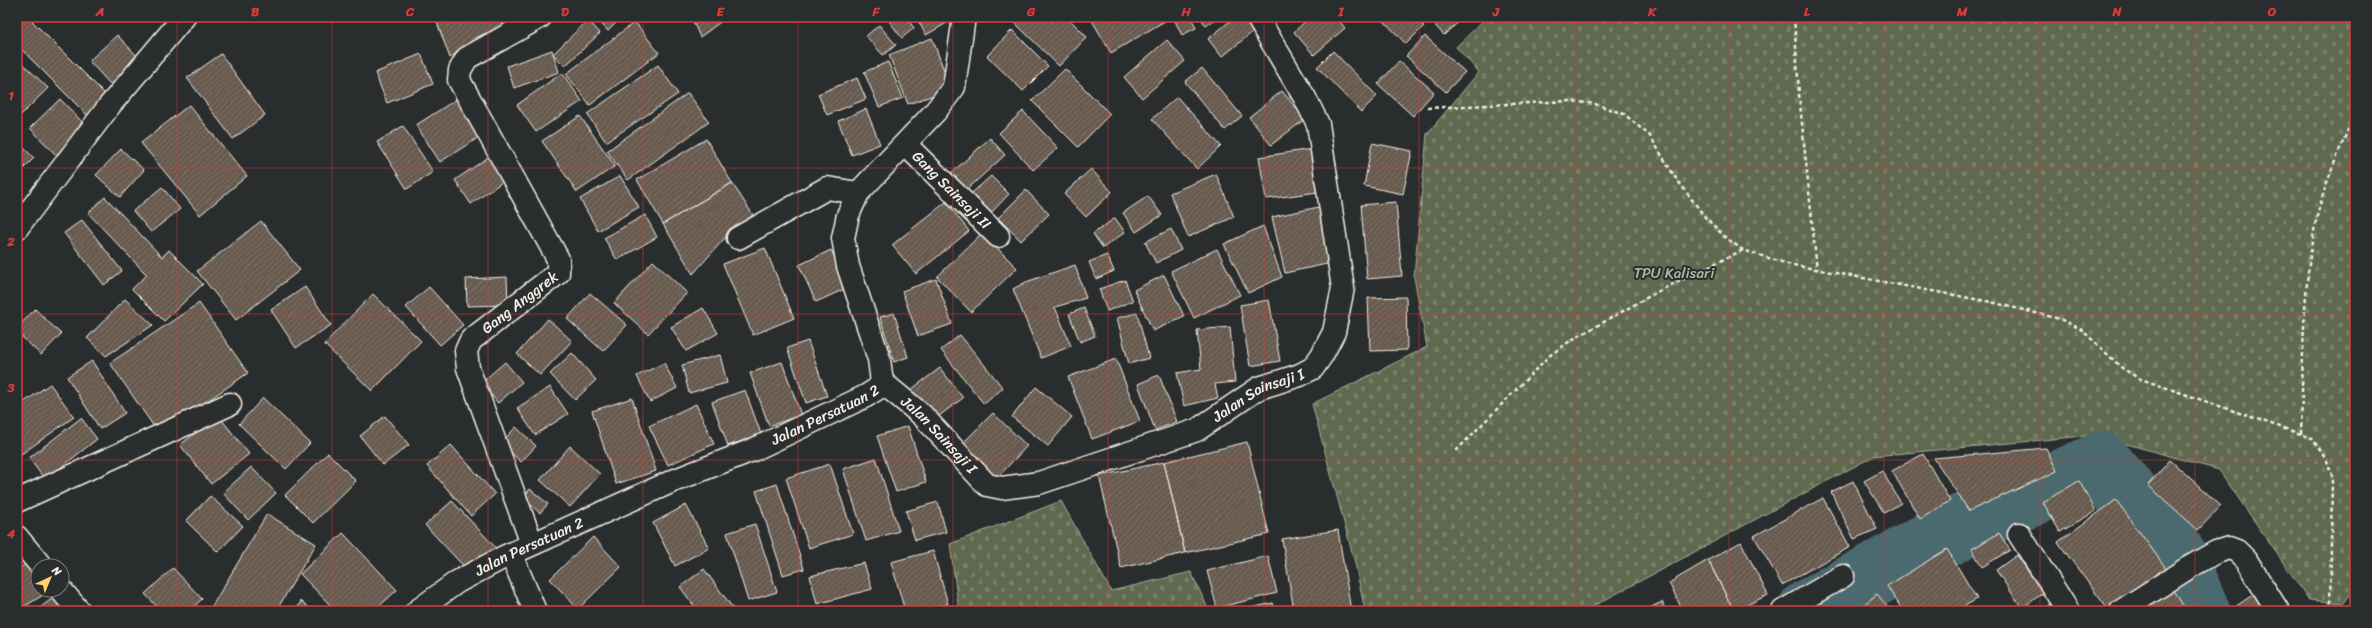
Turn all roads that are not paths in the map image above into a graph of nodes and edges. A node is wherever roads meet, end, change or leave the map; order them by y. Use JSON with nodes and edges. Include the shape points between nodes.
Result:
{"nodes":[{"id":1,"x":184,"y":17,"type":"edge"},
{"id":2,"x":540,"y":17,"type":"edge"},
{"id":3,"x":964,"y":17,"type":"edge"},
{"id":4,"x":1257,"y":17,"type":"edge"},
{"id":5,"x":906,"y":145,"type":"junction"},
{"id":6,"x":858,"y":193,"type":"junction"},
{"id":7,"x":17,"y":228,"type":"edge"},
{"id":8,"x":998,"y":236,"type":"dead end"},
{"id":9,"x":738,"y":238,"type":"dead end"},
{"id":10,"x":882,"y":382,"type":"junction"},
{"id":11,"x":230,"y":404,"type":"dead end"},
{"id":12,"x":17,"y":501,"type":"edge"},
{"id":13,"x":2019,"y":534,"type":"dead end"},
{"id":14,"x":17,"y":537,"type":"edge"},
{"id":15,"x":532,"y":544,"type":"junction"},
{"id":16,"x":512,"y":554,"type":"junction"},
{"id":17,"x":34,"y":558,"type":"edge"},
{"id":18,"x":1843,"y":576,"type":"dead end"},
{"id":19,"x":68,"y":598,"type":"edge"},
{"id":20,"x":79,"y":611,"type":"edge"},
{"id":21,"x":417,"y":611,"type":"edge"},
{"id":22,"x":535,"y":611,"type":"edge"},
{"id":23,"x":1783,"y":611,"type":"edge"},
{"id":24,"x":2068,"y":611,"type":"edge"},
{"id":25,"x":2121,"y":611,"type":"edge"},
{"id":26,"x":2278,"y":611,"type":"edge"}],
"edges":[{"from":1,"to":7,"type":"street","via":[[110,105]]},
{"from":2,"to":15,"type":"street","name":"Gang Anggrek","via":[[467,58],[460,70],[459,80],[558,259],[558,273],[471,340],[466,351],[468,368]]},
{"from":3,"to":5,"type":"street","name":"Jalan Persatuan 2","via":[[954,87]]},
{"from":4,"to":10,"type":"street","name":"Jalan Sainsaji I","via":[[1318,124],[1322,149],[1343,288],[1334,332],[1313,368],[1259,388],[1197,430],[1039,483],[1002,488],[987,485],[922,416]]},
{"from":5,"to":6,"type":"street","name":"Jalan Persatuan 2"},
{"from":5,"to":8,"type":"street","name":"Gang Sainsaji II"},
{"from":6,"to":9,"type":"street","via":[[827,188]]},
{"from":6,"to":10,"type":"street","name":"Jalan Persatuan 2","via":[[848,215],[843,238],[848,266],[880,359]]},
{"from":10,"to":15,"type":"street","name":"Jalan Persatuan 2","via":[[866,396],[826,416]]},
{"from":11,"to":12,"type":"street"},
{"from":13,"to":24,"type":"street"},
{"from":14,"to":17,"type":"street"},
{"from":15,"to":16,"type":"street","name":"Jalan Persatuan 2"},
{"from":16,"to":21,"type":"street","name":"Jalan Persatuan 2","via":[[457,582]]},
{"from":16,"to":22,"type":"street"},
{"from":18,"to":23,"type":"street"},
{"from":19,"to":20,"type":"street"},
{"from":25,"to":26,"type":"street","via":[[2188,568],[2216,552],[2229,548],[2237,550],[2246,560]]}]}
